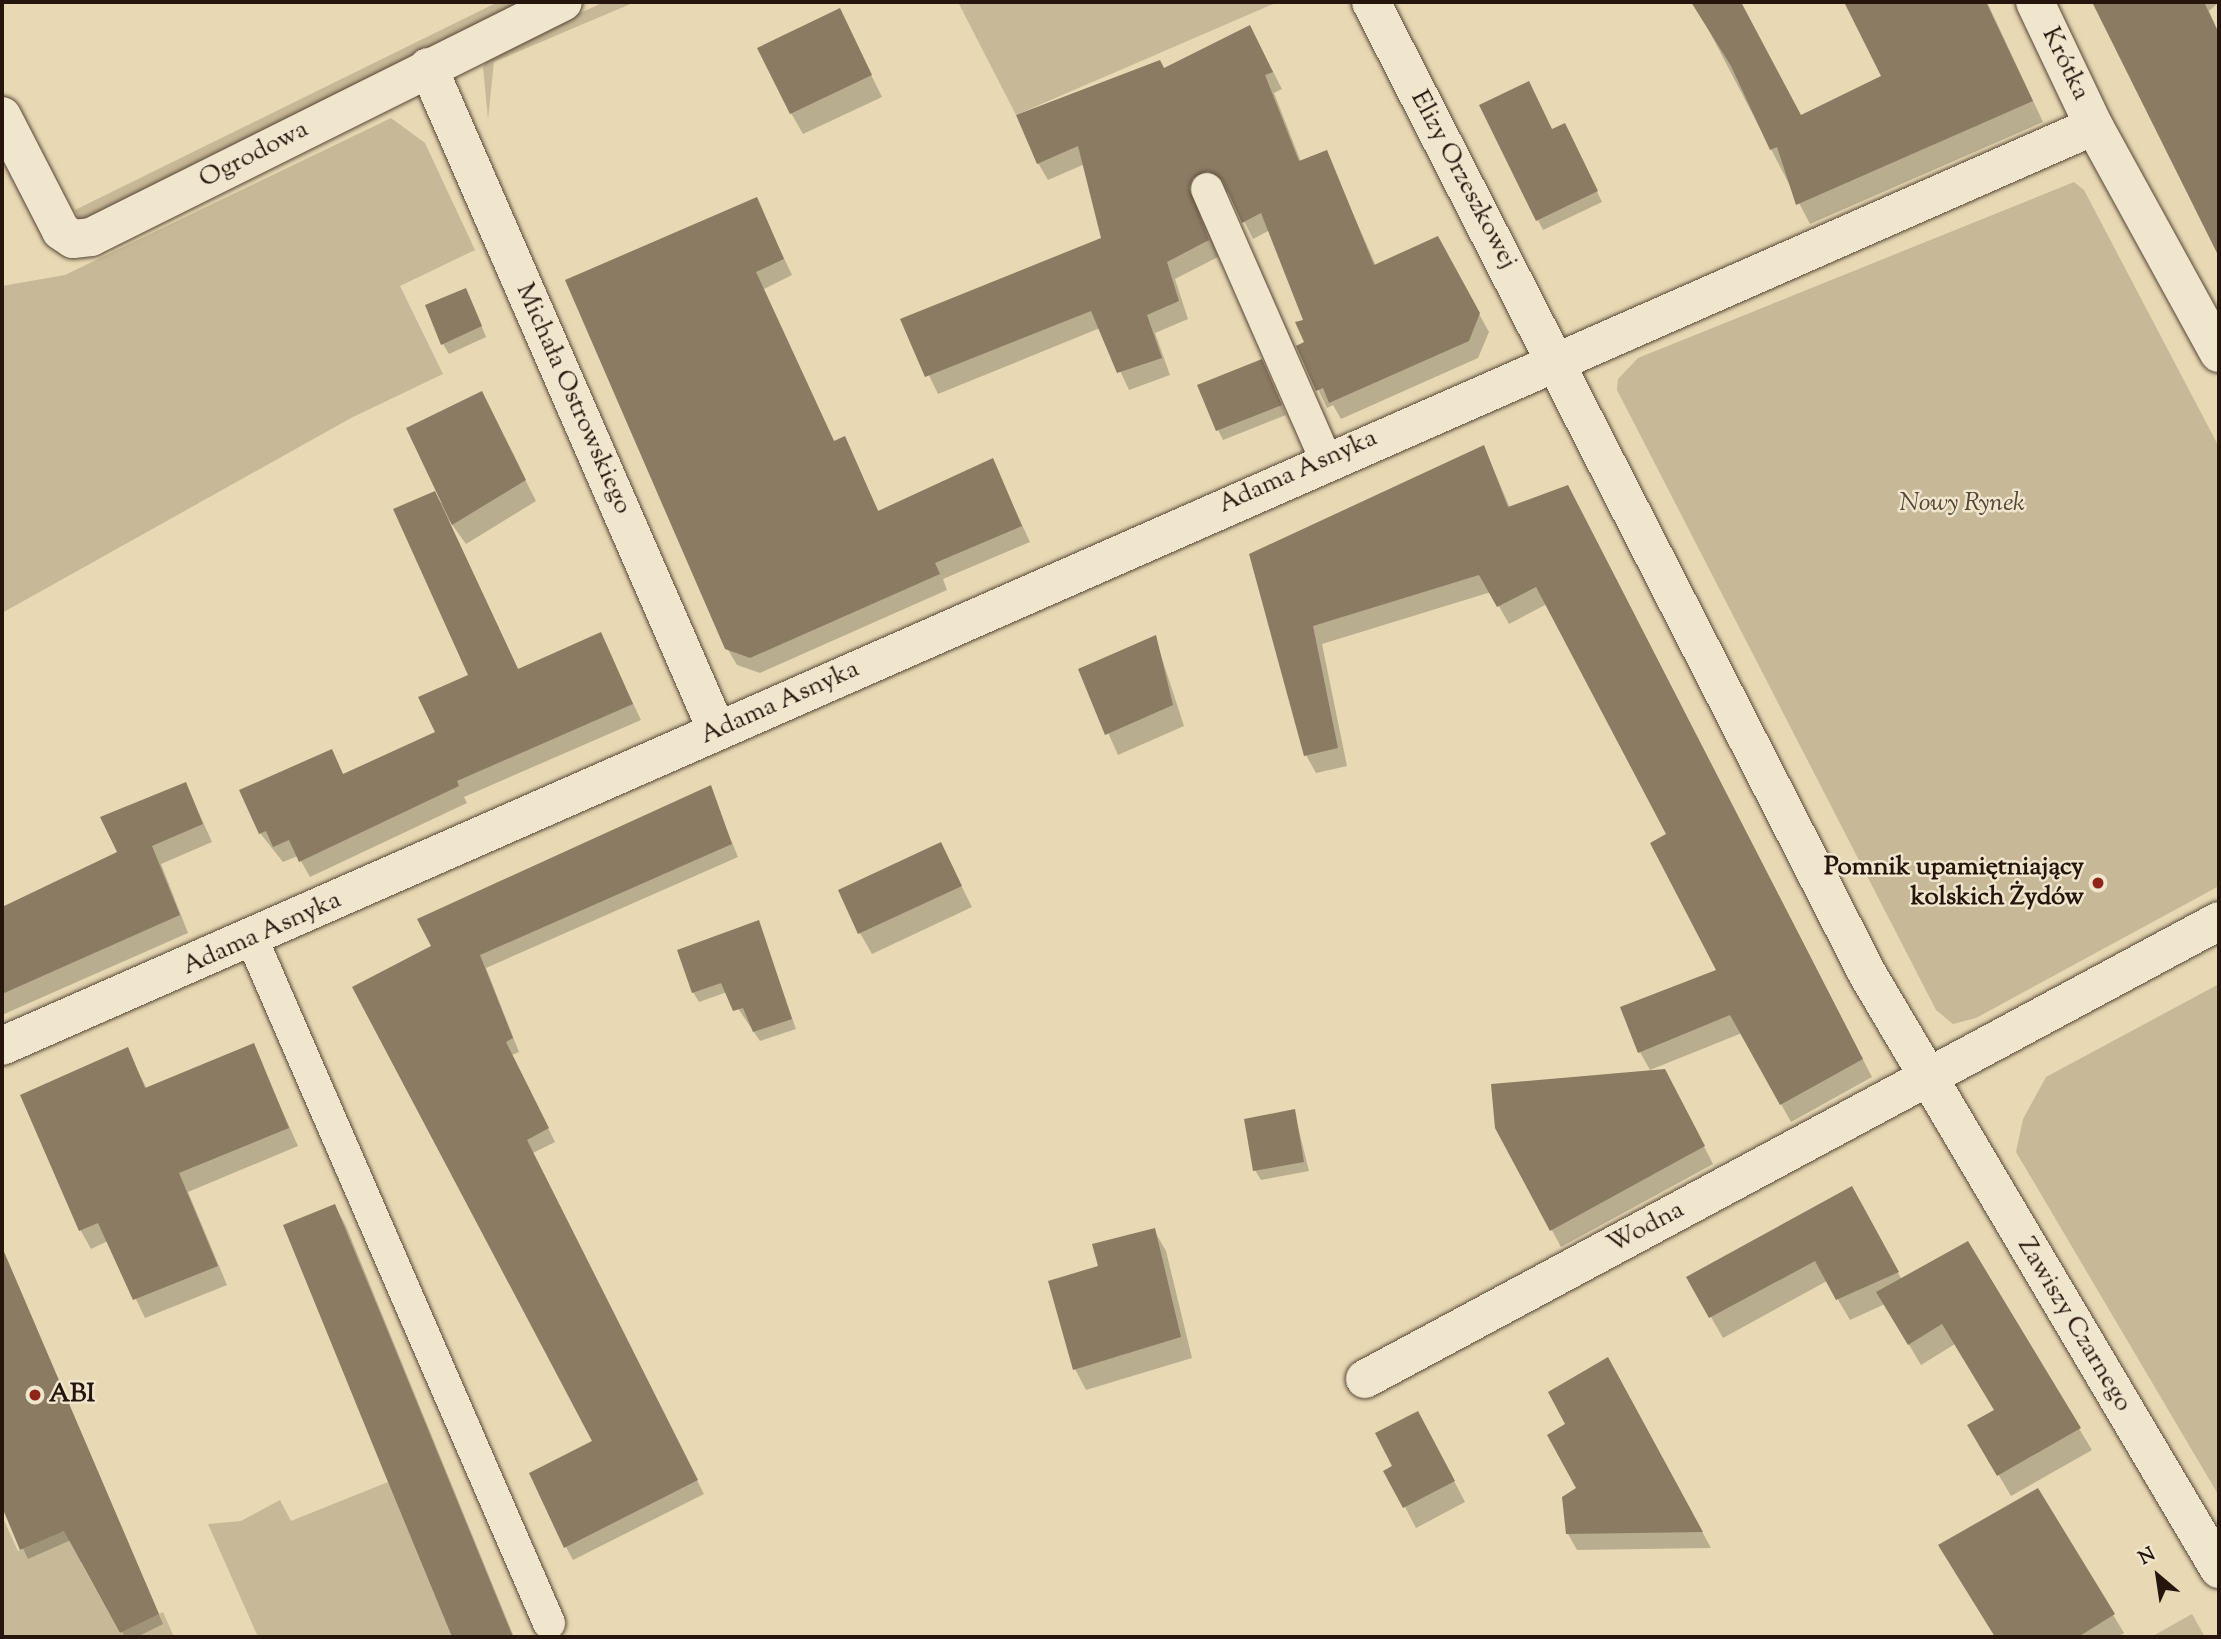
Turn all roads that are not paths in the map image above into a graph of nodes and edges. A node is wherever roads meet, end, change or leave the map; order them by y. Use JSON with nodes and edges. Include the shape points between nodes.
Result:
{"nodes":[{"id":1,"x":563,"y":2,"type":"edge"},
{"id":2,"x":1371,"y":2,"type":"edge"},
{"id":3,"x":2035,"y":2,"type":"edge"},
{"id":4,"x":428,"y":67,"type":"junction"},
{"id":5,"x":2,"y":116,"type":"edge"},
{"id":6,"x":2094,"y":126,"type":"junction"},
{"id":7,"x":1207,"y":189,"type":"dead end"},
{"id":8,"x":2219,"y":353,"type":"edge"},
{"id":9,"x":1557,"y":358,"type":"junction"},
{"id":10,"x":1326,"y":460,"type":"junction"},
{"id":11,"x":717,"y":730,"type":"junction"},
{"id":12,"x":2219,"y":921,"type":"edge"},
{"id":13,"x":252,"y":939,"type":"junction"},
{"id":14,"x":2,"y":1046,"type":"edge"},
{"id":15,"x":1928,"y":1080,"type":"junction"},
{"id":16,"x":1365,"y":1379,"type":"dead end"},
{"id":17,"x":2219,"y":1569,"type":"edge"},
{"id":18,"x":549,"y":1623,"type":"dead end"}],
"edges":[{"from":1,"to":4,"type":"street","name":"Ogrodowa"},
{"from":2,"to":9,"type":"street","name":"Elizy Orzeszkowej"},
{"from":3,"to":6,"type":"street","name":"Krótka"},
{"from":4,"to":5,"type":"street","name":"Ogrodowa","via":[[83,239],[66,236],[50,215]]},
{"from":4,"to":11,"type":"street","name":"Michała Ostrowskiego"},
{"from":6,"to":8,"type":"street"},
{"from":6,"to":9,"type":"street"},
{"from":7,"to":10,"type":"lane"},
{"from":9,"to":10,"type":"street","name":"Adama Asnyka"},
{"from":9,"to":15,"type":"street","via":[[1868,975]]},
{"from":10,"to":11,"type":"street","name":"Adama Asnyka"},
{"from":11,"to":13,"type":"street","name":"Adama Asnyka"},
{"from":12,"to":15,"type":"street"},
{"from":13,"to":14,"type":"street","name":"Adama Asnyka"},
{"from":13,"to":18,"type":"lane"},
{"from":15,"to":16,"type":"street","name":"Wodna"},
{"from":15,"to":17,"type":"street","name":"Zawiszy Czarnego"}]}
